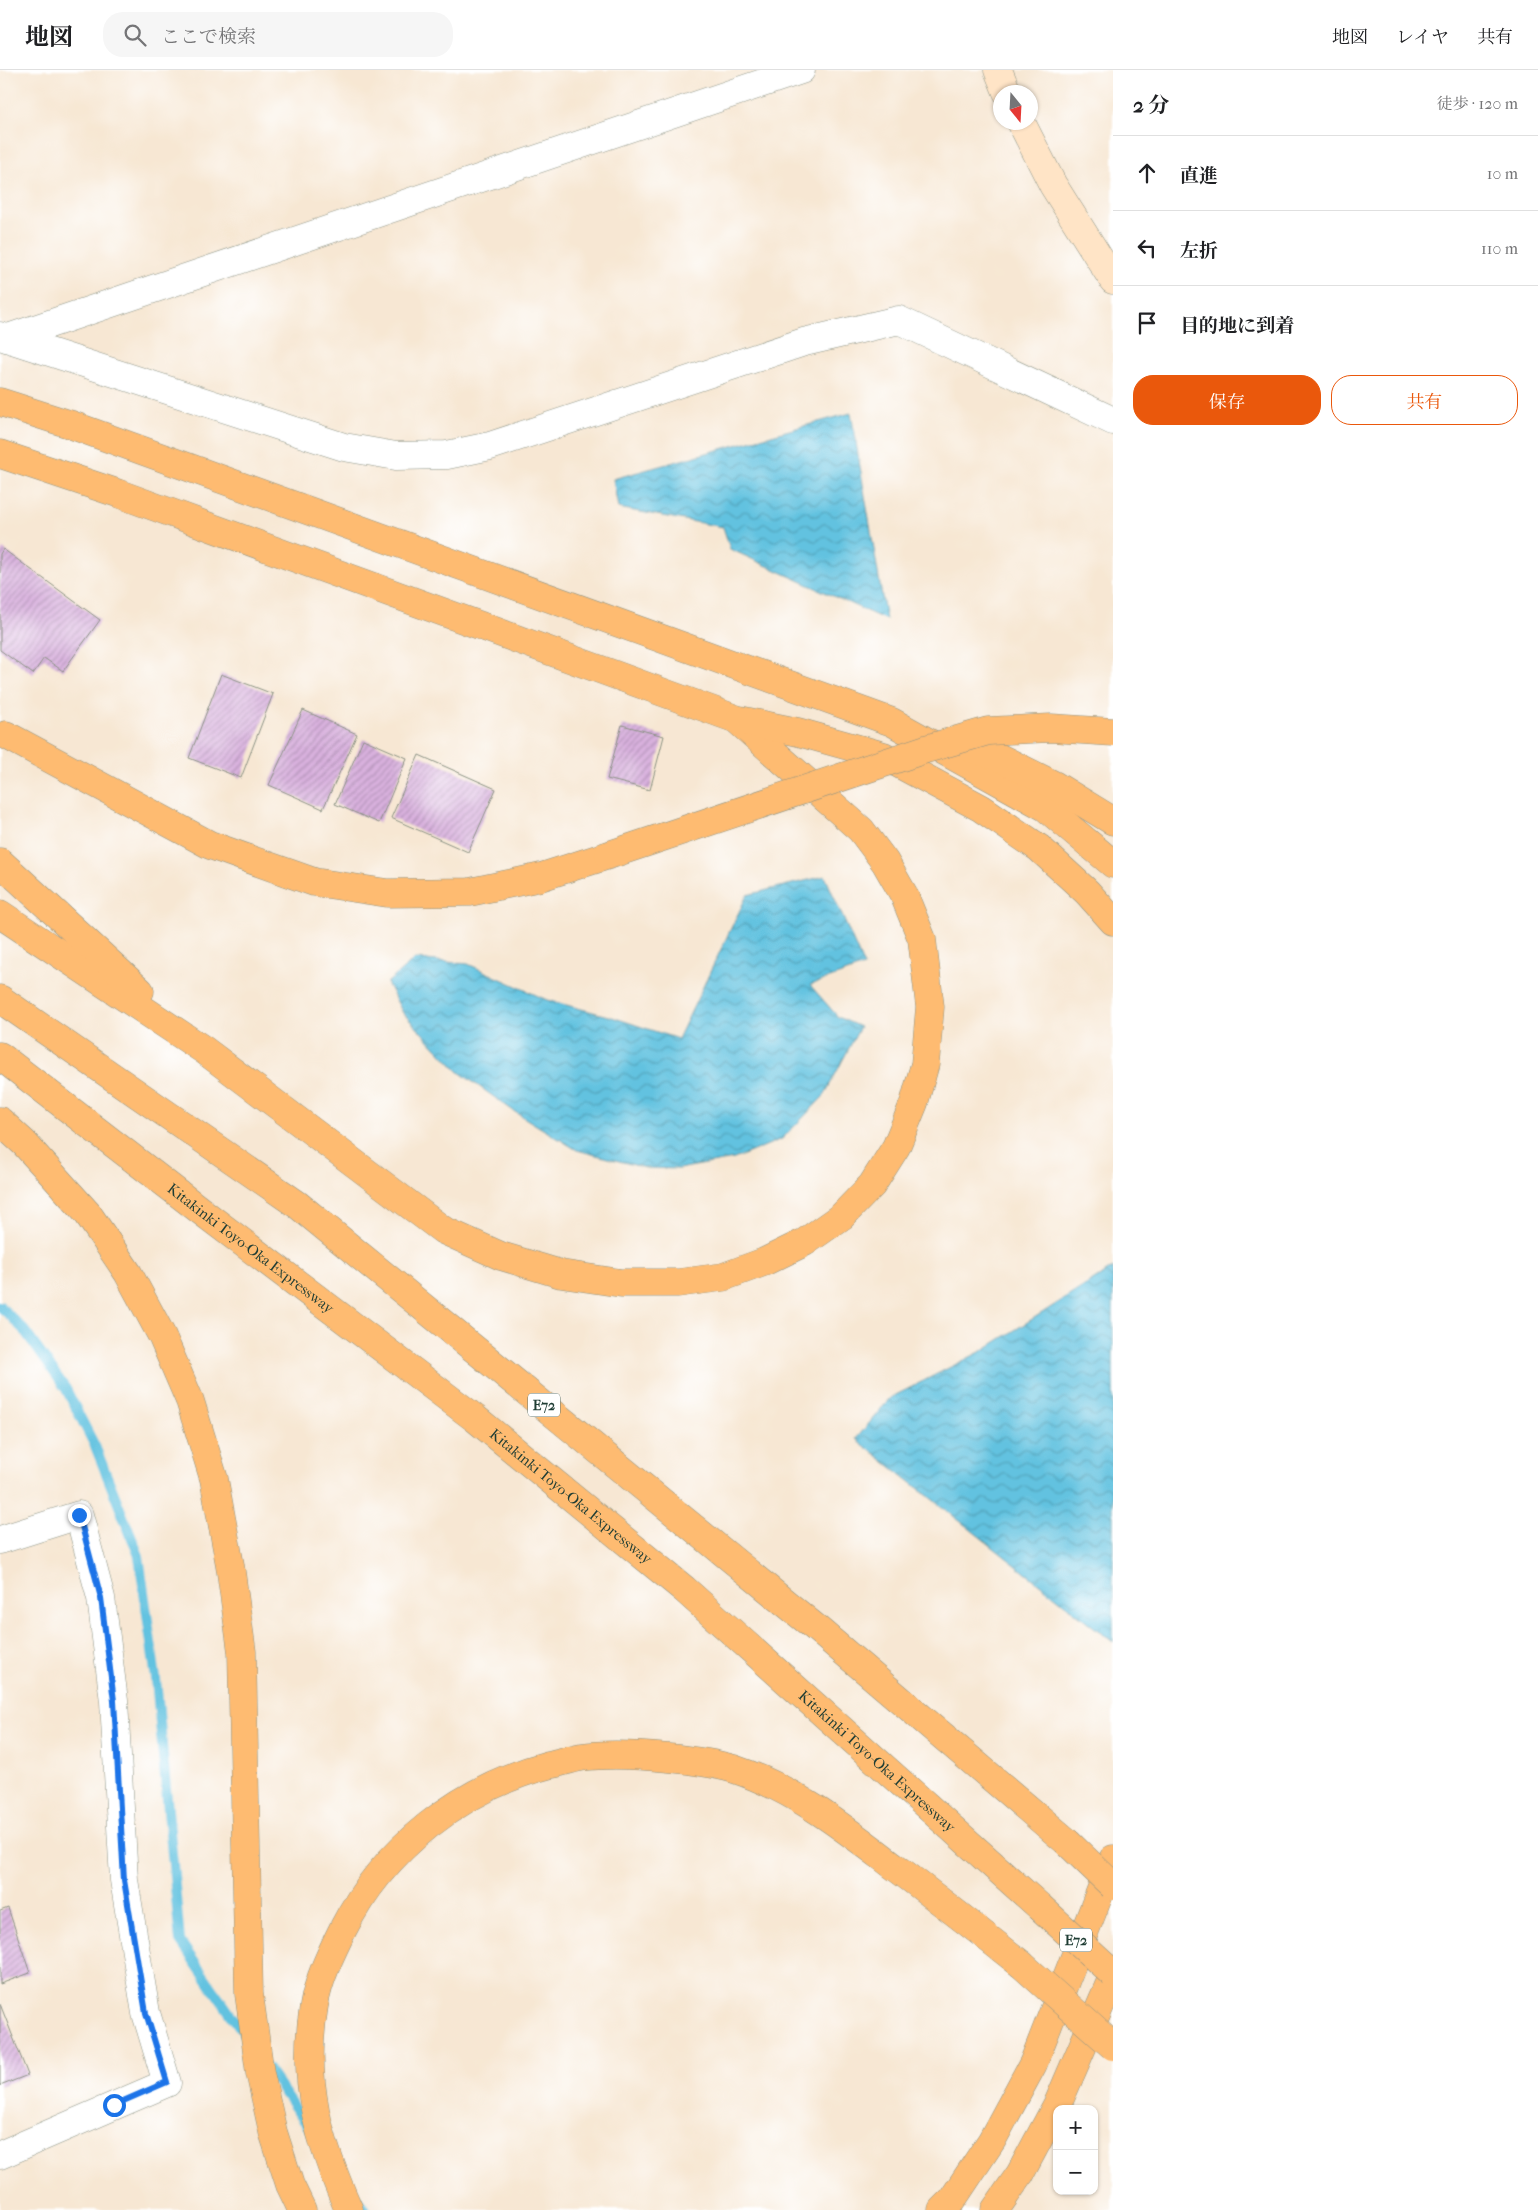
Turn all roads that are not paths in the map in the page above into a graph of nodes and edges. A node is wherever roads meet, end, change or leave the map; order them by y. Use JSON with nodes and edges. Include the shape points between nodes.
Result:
{"nodes":[{"id":1,"x":800,"y":70,"type":"edge"},
{"id":2,"x":998,"y":70,"type":"edge"},
{"id":3,"x":1004,"y":85,"type":"edge"},
{"id":4,"x":1025,"y":130,"type":"edge"},
{"id":5,"x":1113,"y":280,"type":"edge"},
{"id":6,"x":4,"y":337,"type":"edge"},
{"id":7,"x":0,"y":402,"type":"edge"},
{"id":8,"x":1113,"y":421,"type":"edge"},
{"id":9,"x":0,"y":454,"type":"edge"},
{"id":10,"x":736,"y":719,"type":"junction"},
{"id":11,"x":892,"y":722,"type":"junction"},
{"id":12,"x":1113,"y":732,"type":"edge"},
{"id":13,"x":6,"y":735,"type":"dead end"},
{"id":14,"x":1113,"y":821,"type":"edge"},
{"id":15,"x":0,"y":862,"type":"edge"},
{"id":16,"x":1113,"y":864,"type":"edge"},
{"id":17,"x":0,"y":914,"type":"edge"},
{"id":18,"x":1113,"y":921,"type":"edge"},
{"id":19,"x":0,"y":998,"type":"edge"},
{"id":20,"x":204,"y":1050,"type":"junction"},
{"id":21,"x":0,"y":1056,"type":"edge"},
{"id":22,"x":0,"y":1121,"type":"edge"},
{"id":23,"x":0,"y":1540,"type":"edge"},
{"id":24,"x":1113,"y":1859,"type":"edge"},
{"id":25,"x":1113,"y":1886,"type":"edge"},
{"id":26,"x":1113,"y":1975,"type":"edge"},
{"id":27,"x":1113,"y":2046,"type":"edge"},
{"id":28,"x":0,"y":2155,"type":"edge"},
{"id":29,"x":302,"y":2210,"type":"edge"},
{"id":30,"x":348,"y":2210,"type":"edge"},
{"id":31,"x":942,"y":2210,"type":"edge"},
{"id":32,"x":995,"y":2210,"type":"edge"}],
"edges":[{"from":1,"to":6,"type":"street"},
{"from":2,"to":3,"type":"street"},
{"from":4,"to":5,"type":"street","via":[[1054,185]]},
{"from":6,"to":8,"type":"street","via":[[344,447],[396,456],[447,455],[490,446],[804,342],[899,320]]},
{"from":7,"to":11,"type":"highway","via":[[69,424]]},
{"from":9,"to":10,"type":"highway","via":[[136,500]]},
{"from":10,"to":18,"type":"highway","via":[[884,756],[982,808],[1038,848],[1087,892]]},
{"from":10,"to":20,"type":"highway","via":[[862,830],[904,895],[922,939],[930,1007],[925,1064],[914,1103],[896,1147],[872,1185],[842,1216],[805,1242],[723,1277],[678,1283],[604,1281],[561,1274],[510,1258],[443,1230]]},
{"from":11,"to":14,"type":"highway","via":[[998,757],[1054,785]]},
{"from":11,"to":16,"type":"highway","via":[[1045,807]]},
{"from":12,"to":13,"type":"highway","bridge":true,"via":[[1050,728],[988,731],[542,877],[470,892],[387,893],[314,882],[210,845]]},
{"from":15,"to":20,"type":"highway"},
{"from":17,"to":20,"type":"highway"},
{"from":19,"to":25,"type":"highway","number":"E72","bridge":true,"via":[[298,1205],[808,1621],[1066,1841]]},
{"from":21,"to":26,"type":"highway","name":"Kitakinki Toyo-Oka Expressway","number":"E72","bridge":true,"via":[[476,1419],[684,1589]]},
{"from":22,"to":29,"type":"highway","via":[[88,1214],[128,1272],[162,1336],[183,1385],[214,1479],[242,1652],[249,1994],[260,2073],[273,2132],[290,2185]]},
{"from":23,"to":28,"type":"street","via":[[79,1515],[101,1598],[112,1682],[124,1880],[146,2013],[167,2082]]},
{"from":24,"to":31,"type":"highway","via":[[1033,2064],[992,2140]]},
{"from":26,"to":32,"type":"highway","via":[[1059,2101],[1020,2174]]},
{"from":27,"to":30,"type":"highway","bridge":true,"via":[[1020,1964],[828,1815],[779,1788],[734,1769],[690,1760],[637,1755],[580,1757],[522,1772],[476,1792],[423,1828],[384,1868],[355,1906],[330,1956],[314,2005],[310,2060],[314,2113]]}]}
